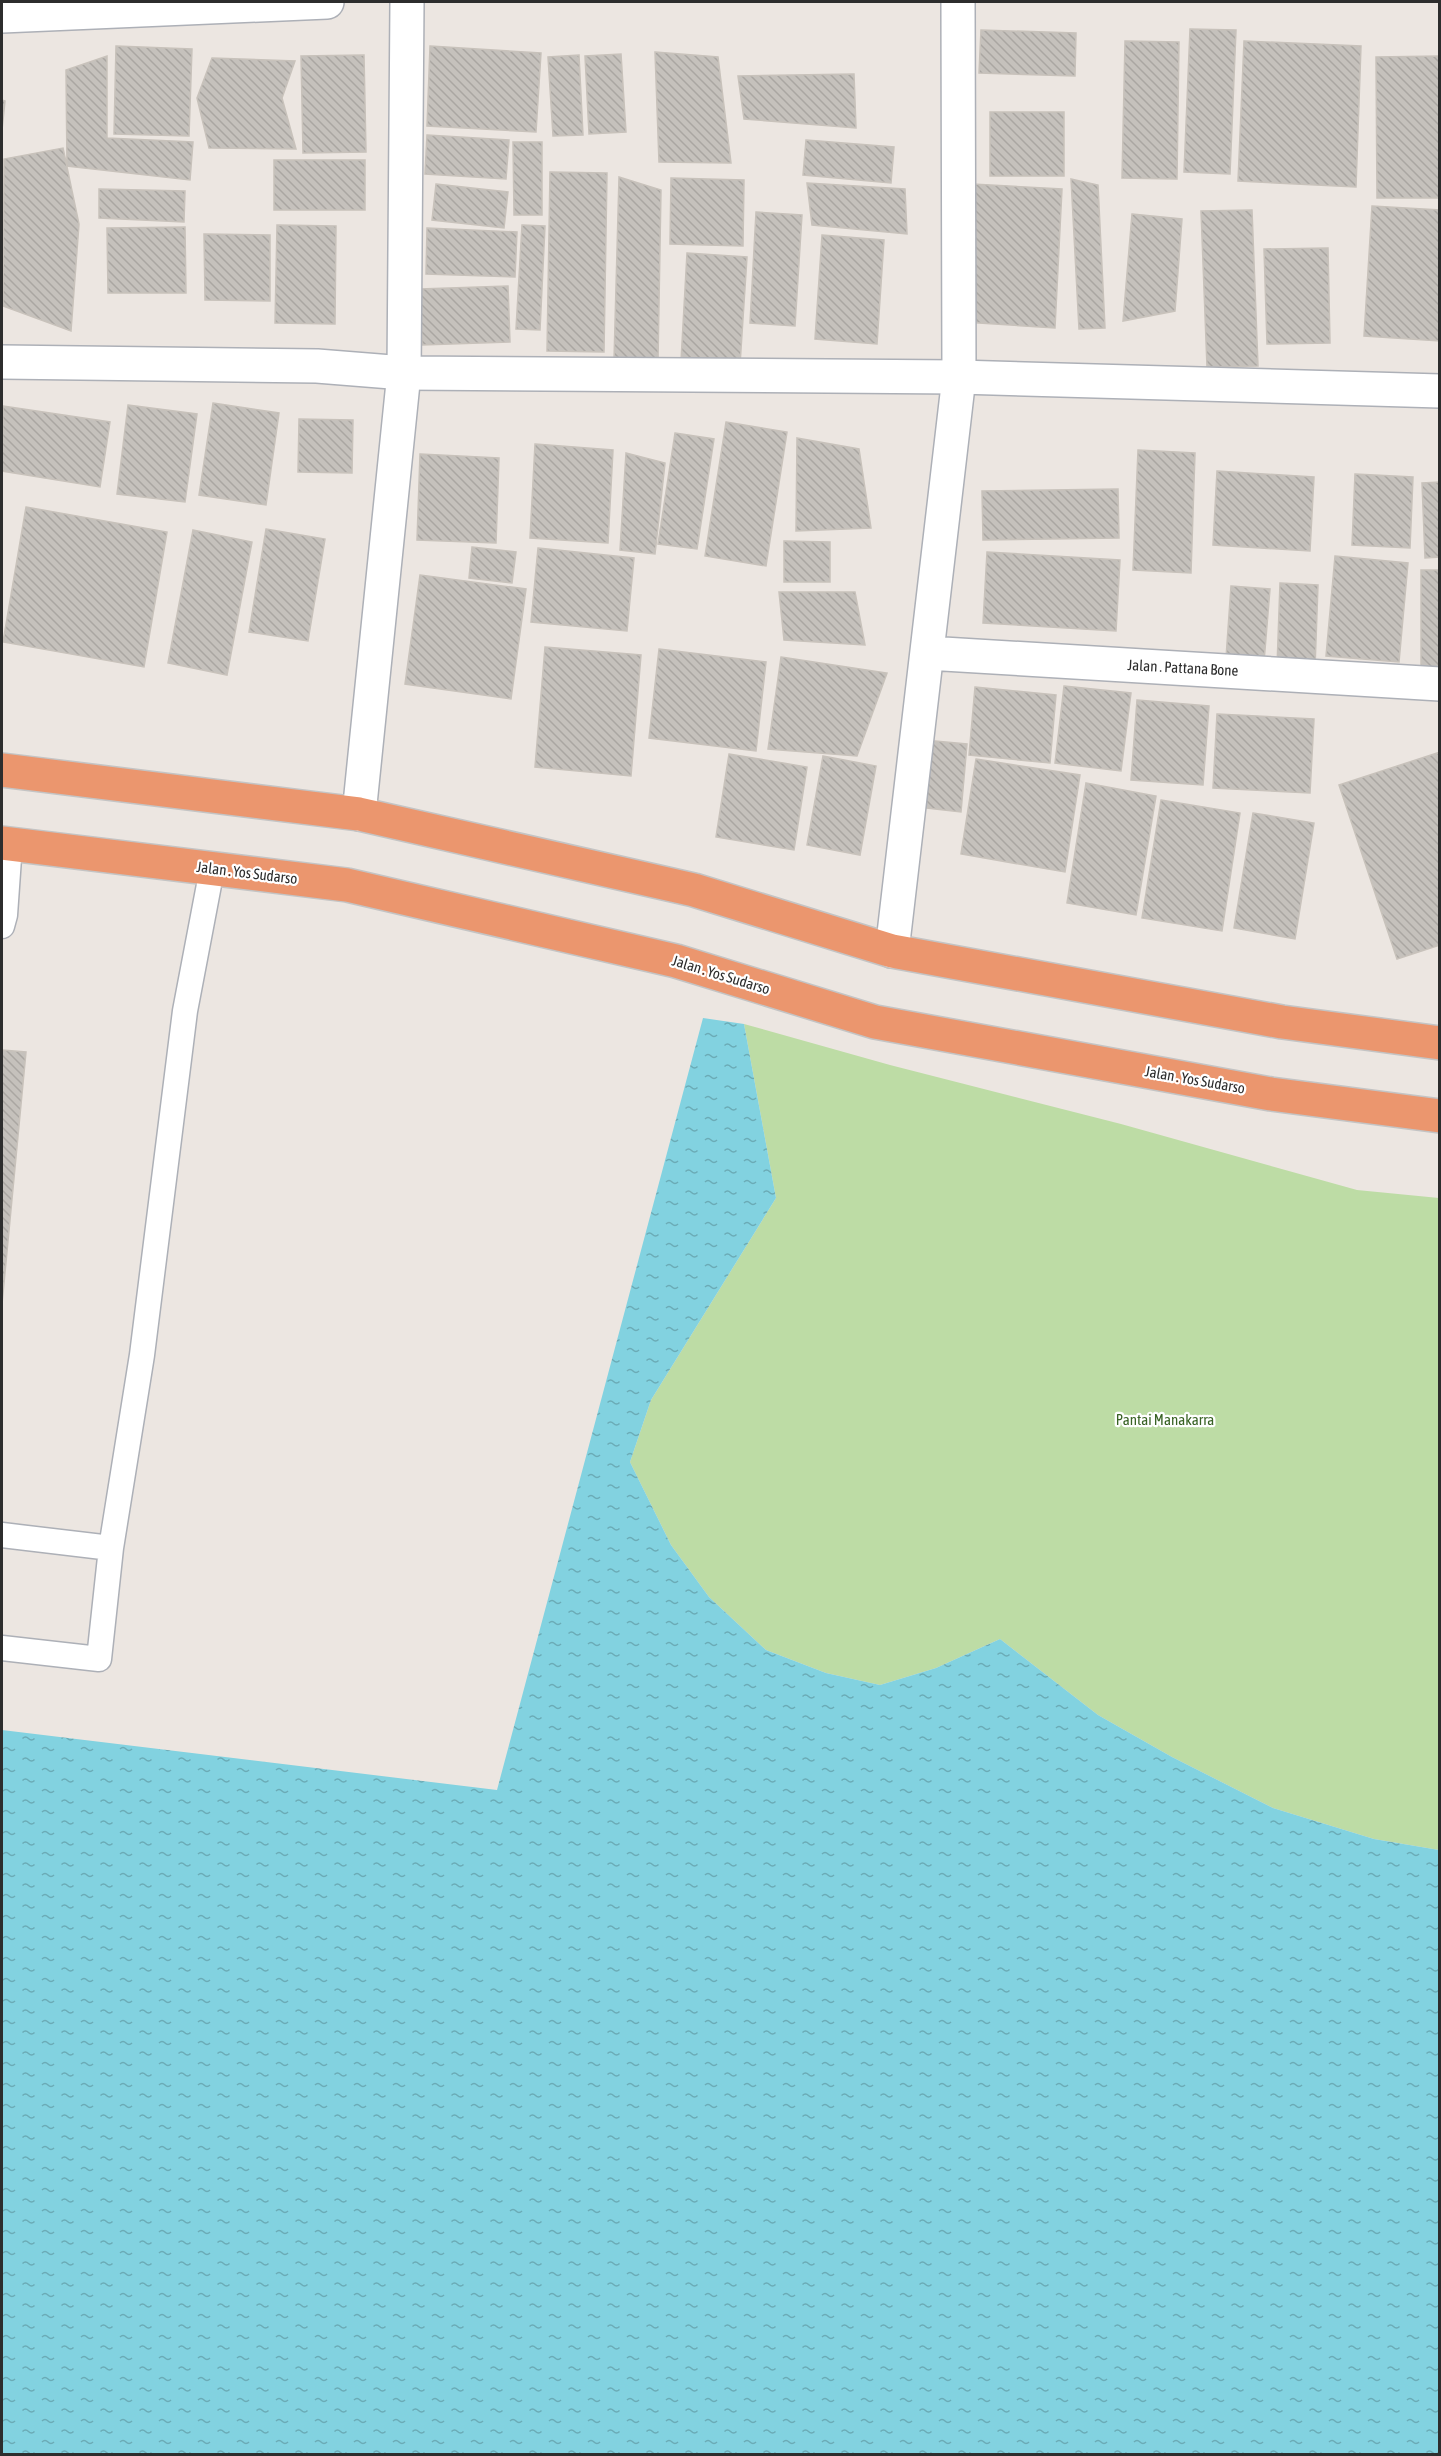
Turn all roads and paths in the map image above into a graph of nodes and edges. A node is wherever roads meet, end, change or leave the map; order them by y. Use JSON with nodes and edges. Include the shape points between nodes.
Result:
{"nodes":[{"id":1,"x":327,"y":2,"type":"edge"},
{"id":2,"x":407,"y":2,"type":"edge"},
{"id":3,"x":958,"y":2,"type":"edge"},
{"id":4,"x":2,"y":16,"type":"edge"},
{"id":5,"x":2,"y":362,"type":"edge"},
{"id":6,"x":404,"y":373,"type":"junction"},
{"id":7,"x":959,"y":378,"type":"junction"},
{"id":8,"x":1440,"y":391,"type":"edge"},
{"id":9,"x":927,"y":653,"type":"junction"},
{"id":10,"x":1440,"y":684,"type":"edge"},
{"id":11,"x":2,"y":770,"type":"edge"},
{"id":12,"x":359,"y":814,"type":"junction"},
{"id":13,"x":6,"y":844,"type":"edge"},
{"id":14,"x":212,"y":869,"type":"junction"},
{"id":15,"x":2,"y":926,"type":"edge"},
{"id":16,"x":892,"y":951,"type":"junction"},
{"id":17,"x":1440,"y":1042,"type":"edge"},
{"id":18,"x":1440,"y":1116,"type":"edge"},
{"id":19,"x":2,"y":1536,"type":"edge"},
{"id":20,"x":111,"y":1548,"type":"junction"},
{"id":21,"x":2,"y":1648,"type":"edge"}],
"edges":[{"from":1,"to":4,"type":"street"},
{"from":2,"to":6,"type":"street"},
{"from":3,"to":7,"type":"street"},
{"from":5,"to":6,"type":"street","via":[[317,366]]},
{"from":6,"to":7,"type":"street"},
{"from":6,"to":12,"type":"street"},
{"from":7,"to":8,"type":"street"},
{"from":7,"to":9,"type":"street"},
{"from":9,"to":10,"type":"street","name":"Jalan . Pattana Bone"},
{"from":9,"to":16,"type":"street"},
{"from":11,"to":12,"type":"highway"},
{"from":12,"to":16,"type":"highway","via":[[694,890]]},
{"from":13,"to":14,"type":"highway","name":"Jalan . Yos Sudarso"},
{"from":13,"to":15,"type":"lane"},
{"from":14,"to":18,"type":"highway","name":"Jalan . Yos Sudarso","via":[[347,885],[664,958],[875,1022],[1271,1094]]},
{"from":14,"to":20,"type":"lane","via":[[185,1011],[142,1355]]},
{"from":16,"to":17,"type":"highway","via":[[1282,1022]]},
{"from":19,"to":20,"type":"lane"},
{"from":20,"to":21,"type":"lane","via":[[99,1659]]}]}
